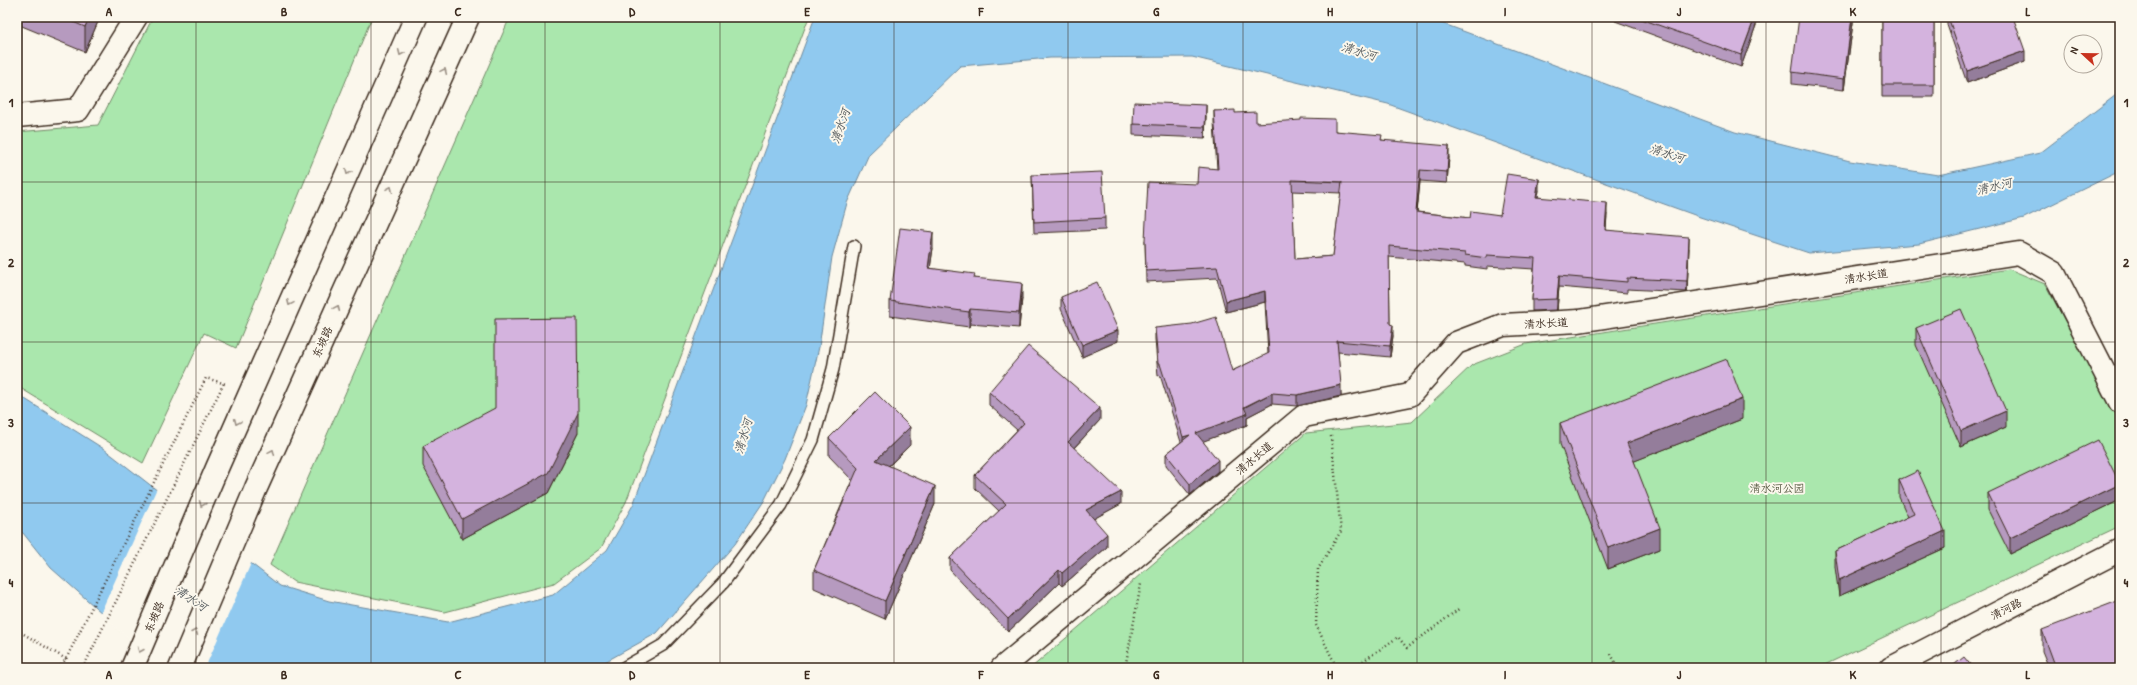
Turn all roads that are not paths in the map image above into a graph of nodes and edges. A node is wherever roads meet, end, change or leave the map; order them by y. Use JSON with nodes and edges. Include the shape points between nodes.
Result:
{"nodes":[{"id":1,"x":136,"y":17,"type":"edge"},
{"id":2,"x":416,"y":17,"type":"edge"},
{"id":3,"x":468,"y":17,"type":"edge"},
{"id":4,"x":17,"y":116,"type":"edge"},
{"id":5,"x":854,"y":246,"type":"dead end"},
{"id":6,"x":2120,"y":402,"type":"edge"},
{"id":7,"x":2119,"y":552,"type":"edge"},
{"id":8,"x":132,"y":668,"type":"edge"},
{"id":9,"x":180,"y":668,"type":"edge"},
{"id":10,"x":623,"y":668,"type":"edge"},
{"id":11,"x":1002,"y":668,"type":"edge"},
{"id":12,"x":1891,"y":668,"type":"edge"}],
"edges":[{"from":1,"to":4,"type":"street","via":[[78,110]]},
{"from":2,"to":8,"type":"street","name":"东坡路","one_way":true,"via":[[217,468]]},
{"from":9,"to":3,"type":"street","name":"东坡路","one_way":true,"via":[[256,488]]},
{"from":5,"to":10,"type":"lane","via":[[832,369],[815,432],[781,505],[723,583],[663,644]]},
{"from":6,"to":11,"type":"street","name":"清水长道","via":[[2054,273],[2019,253],[1579,321],[1503,325],[1456,343],[1410,395],[1304,416]]},
{"from":7,"to":12,"type":"street","name":"清河路"}]}
